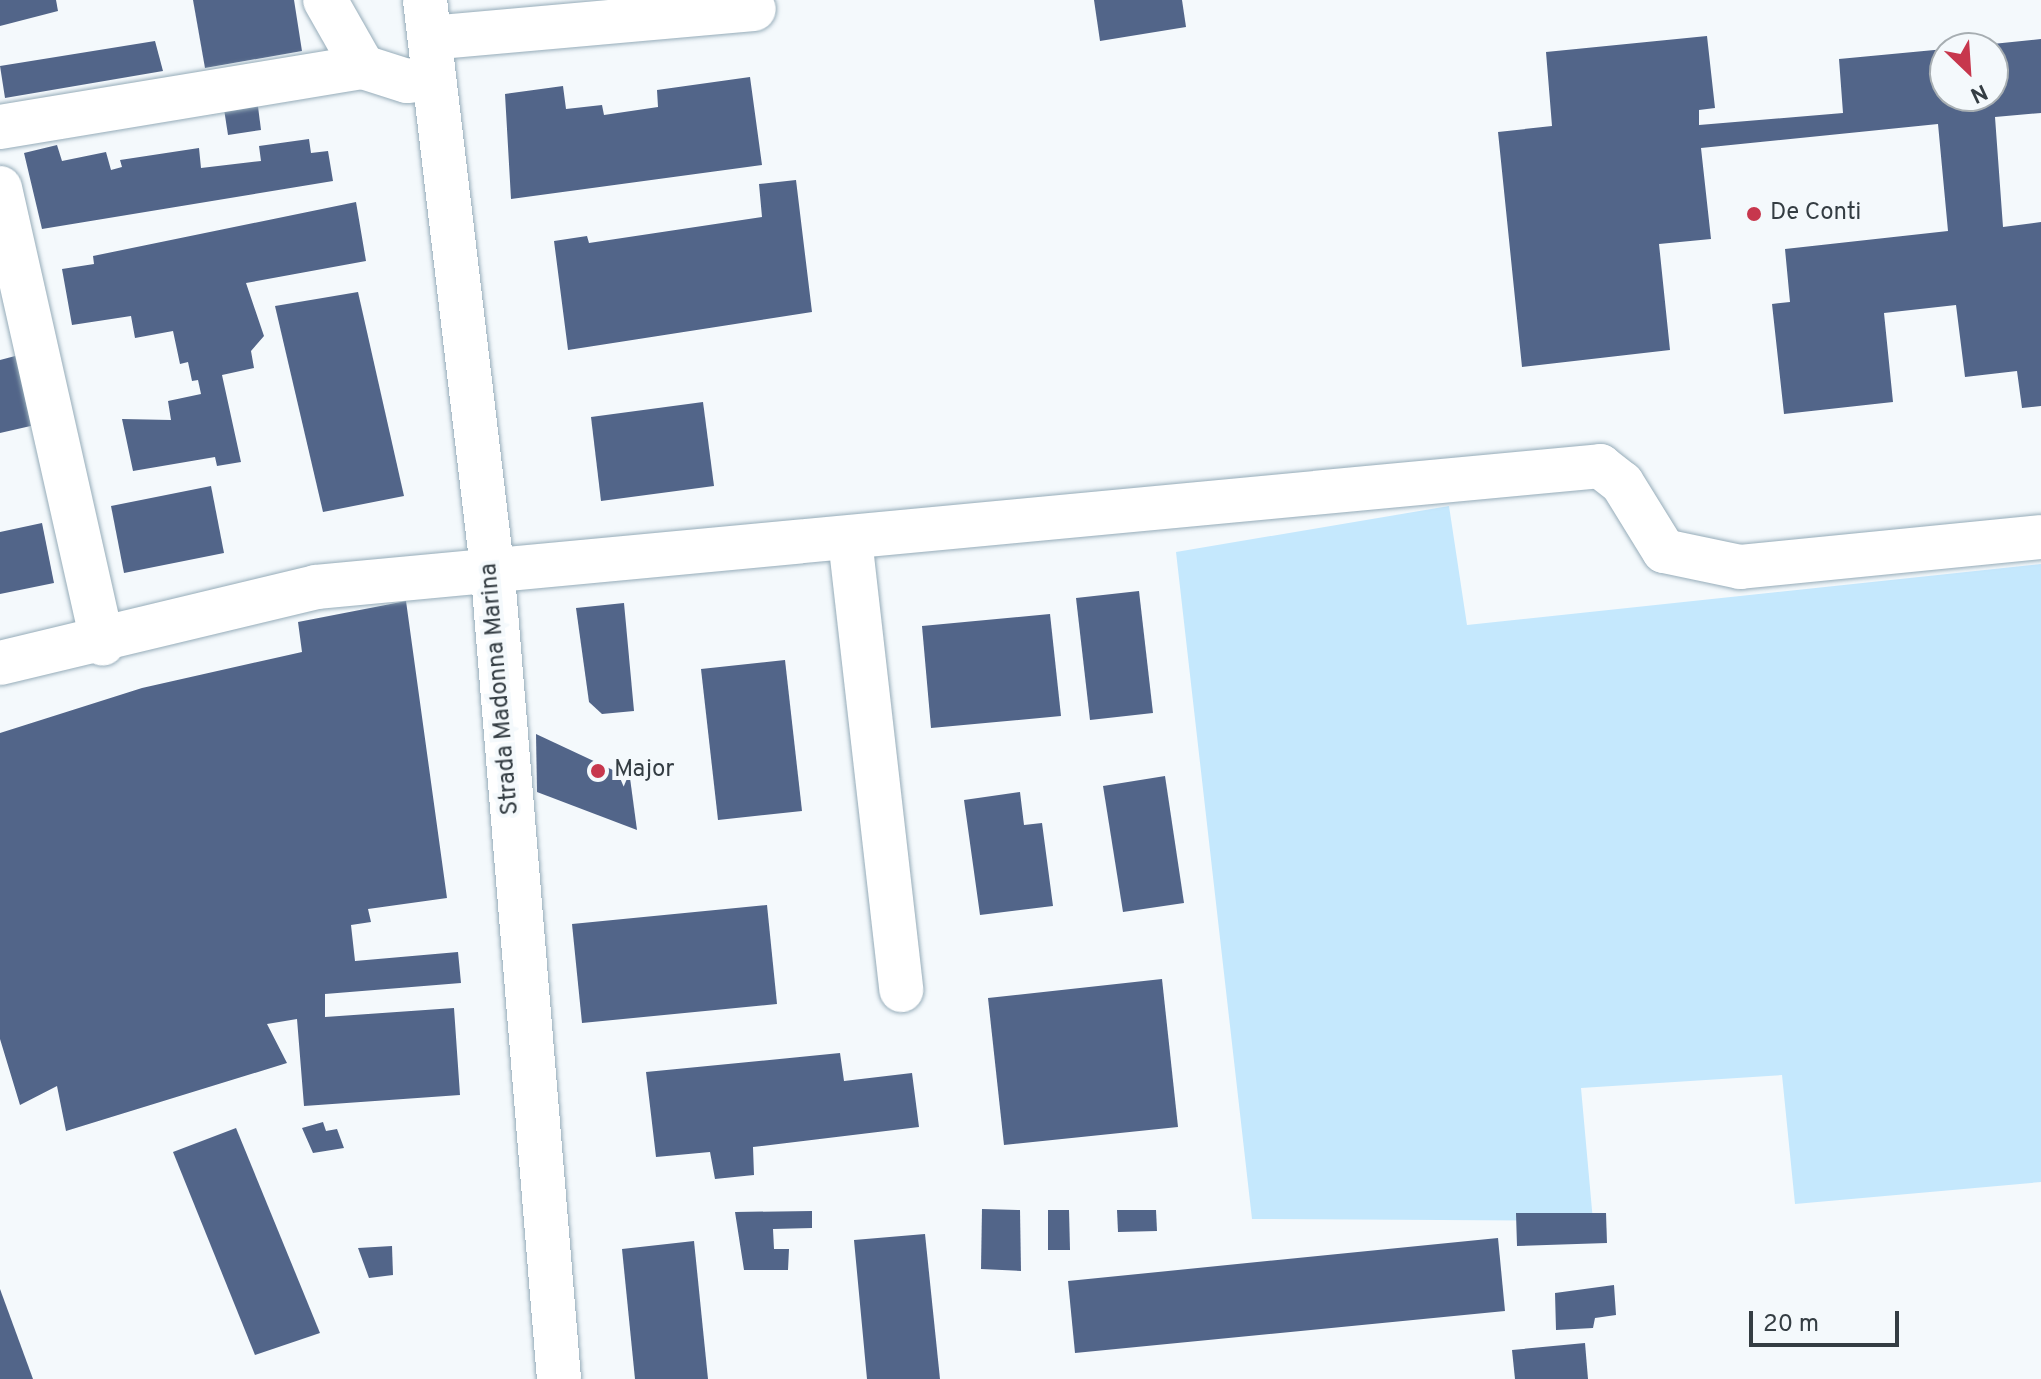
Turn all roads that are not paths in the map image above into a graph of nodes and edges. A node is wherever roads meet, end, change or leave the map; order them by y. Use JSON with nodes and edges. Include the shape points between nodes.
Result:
{"nodes":[{"id":1,"x":325,"y":0,"type":"edge"},
{"id":2,"x":754,"y":9,"type":"dead end"},
{"id":3,"x":430,"y":39,"type":"edge"},
{"id":4,"x":363,"y":67,"type":"junction"},
{"id":5,"x":0,"y":127,"type":"edge"},
{"id":6,"x":0,"y":188,"type":"edge"},
{"id":7,"x":2041,"y":537,"type":"edge"},
{"id":8,"x":850,"y":539,"type":"junction"},
{"id":9,"x":493,"y":576,"type":"junction"},
{"id":10,"x":103,"y":644,"type":"junction"},
{"id":11,"x":0,"y":663,"type":"edge"},
{"id":12,"x":901,"y":990,"type":"dead end"},
{"id":13,"x":559,"y":1379,"type":"edge"}],
"edges":[{"from":1,"to":4,"type":"street"},
{"from":2,"to":3,"type":"street"},
{"from":3,"to":4,"type":"street","via":[[407,81]]},
{"from":3,"to":9,"type":"street","name":"Strada Madonna Marina"},
{"from":4,"to":5,"type":"street"},
{"from":6,"to":10,"type":"street"},
{"from":7,"to":8,"type":"street","via":[[1740,567],[1664,551],[1622,483],[1600,466]]},
{"from":8,"to":9,"type":"street"},
{"from":8,"to":12,"type":"street"},
{"from":9,"to":10,"type":"street","via":[[316,587]]},
{"from":9,"to":13,"type":"street","name":"Strada Madonna Marina"},
{"from":10,"to":11,"type":"street"}]}
